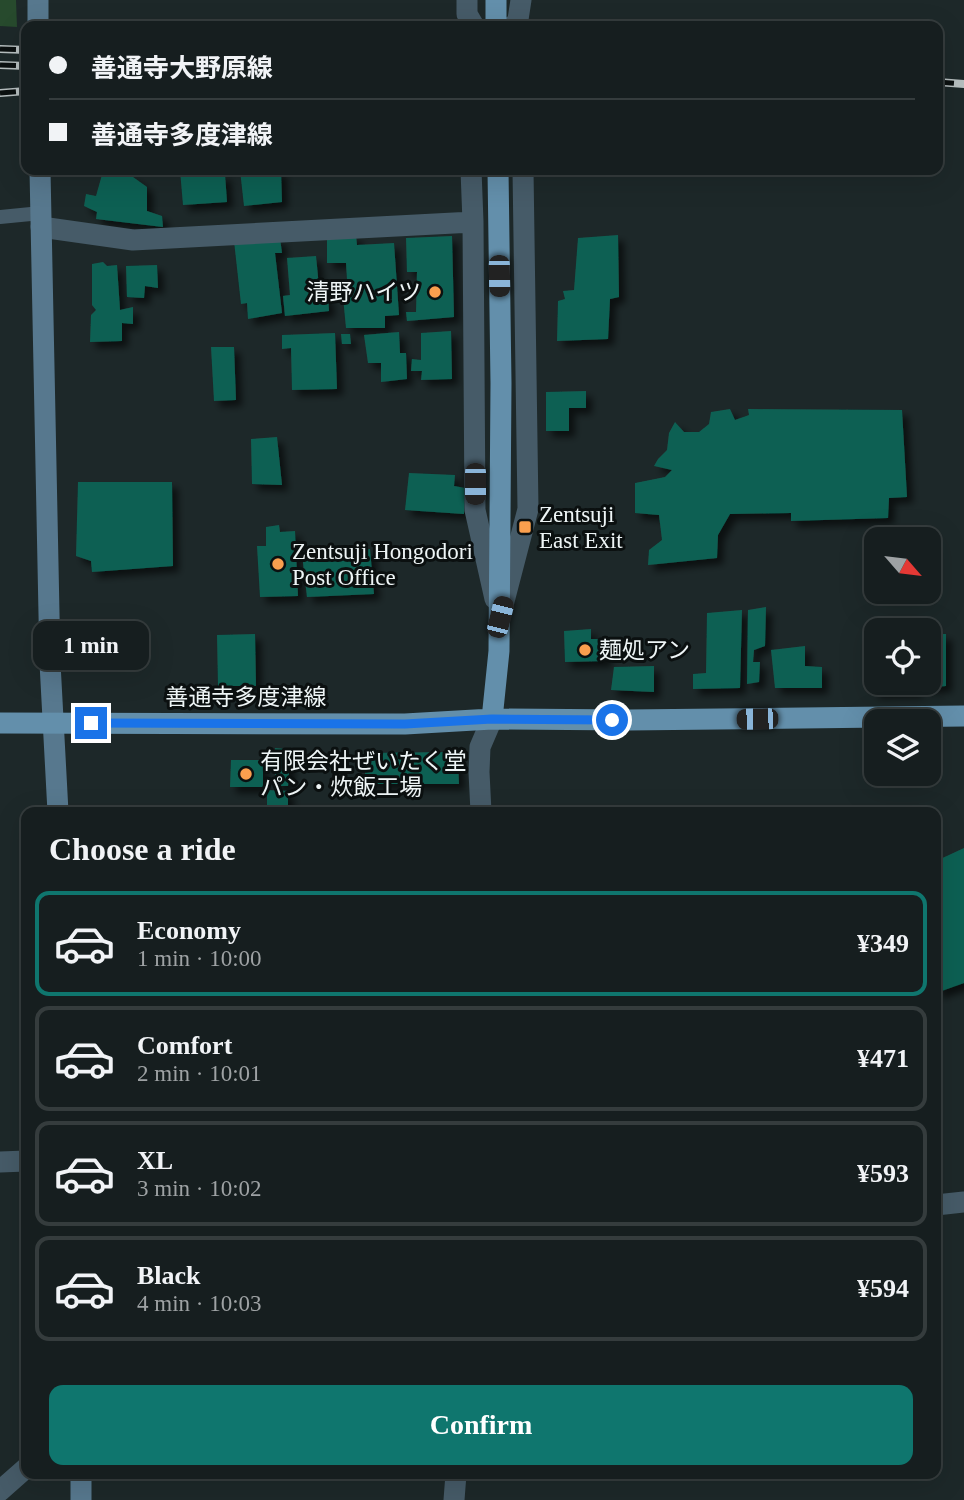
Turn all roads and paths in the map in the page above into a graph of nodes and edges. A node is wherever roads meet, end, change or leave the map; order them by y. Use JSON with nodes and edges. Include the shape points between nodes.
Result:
{"nodes":[{"id":1,"x":38,"y":0,"type":"edge"},
{"id":2,"x":467,"y":0,"type":"edge"},
{"id":3,"x":496,"y":0,"type":"edge"},
{"id":4,"x":521,"y":0,"type":"edge"},
{"id":5,"x":38,"y":21,"type":"edge"},
{"id":6,"x":471,"y":21,"type":"edge"},
{"id":7,"x":496,"y":21,"type":"edge"},
{"id":8,"x":518,"y":21,"type":"edge"},
{"id":9,"x":40,"y":175,"type":"edge"},
{"id":10,"x":471,"y":175,"type":"edge"},
{"id":11,"x":498,"y":175,"type":"edge"},
{"id":12,"x":523,"y":175,"type":"edge"},
{"id":13,"x":0,"y":217,"type":"edge"},
{"id":14,"x":41,"y":220,"type":"junction"},
{"id":15,"x":473,"y":222,"type":"junction"},
{"id":16,"x":500,"y":617,"type":"junction"},
{"id":17,"x":964,"y":716,"type":"edge"},
{"id":18,"x":492,"y":719,"type":"junction"},
{"id":19,"x":0,"y":723,"type":"edge"},
{"id":20,"x":52,"y":723,"type":"junction"},
{"id":21,"x":58,"y":807,"type":"edge"},
{"id":22,"x":481,"y":807,"type":"edge"},
{"id":23,"x":0,"y":1161,"type":"edge"},
{"id":24,"x":21,"y":1161,"type":"edge"},
{"id":25,"x":964,"y":1202,"type":"edge"},
{"id":26,"x":941,"y":1204,"type":"edge"},
{"id":27,"x":21,"y":1472,"type":"edge"},
{"id":28,"x":81,"y":1479,"type":"edge"},
{"id":29,"x":456,"y":1479,"type":"edge"},
{"id":30,"x":0,"y":1491,"type":"edge"},
{"id":31,"x":81,"y":1500,"type":"edge"},
{"id":32,"x":454,"y":1500,"type":"edge"}],
"edges":[{"from":1,"to":5,"type":"street"},
{"from":2,"to":6,"type":"street"},
{"from":3,"to":7,"type":"main road"},
{"from":4,"to":8,"type":"street"},
{"from":9,"to":14,"type":"street"},
{"from":10,"to":15,"type":"street"},
{"from":11,"to":16,"type":"main road"},
{"from":12,"to":16,"type":"street","via":[[528,509]]},
{"from":13,"to":14,"type":"lane"},
{"from":14,"to":15,"type":"street","via":[[133,240]]},
{"from":14,"to":20,"type":"street"},
{"from":15,"to":16,"type":"street","via":[[475,510]]},
{"from":16,"to":18,"type":"main road"},
{"from":17,"to":18,"type":"main road","name":"善通寺多度津線"},
{"from":18,"to":20,"type":"main road","name":"善通寺多度津線","via":[[405,724]]},
{"from":18,"to":22,"type":"street","via":[[480,747]]},
{"from":19,"to":20,"type":"main road","name":"善通寺多度津線"},
{"from":20,"to":21,"type":"street"},
{"from":23,"to":24,"type":"street"},
{"from":25,"to":26,"type":"street"},
{"from":27,"to":30,"type":"street"},
{"from":28,"to":31,"type":"street"},
{"from":29,"to":32,"type":"street"}]}
